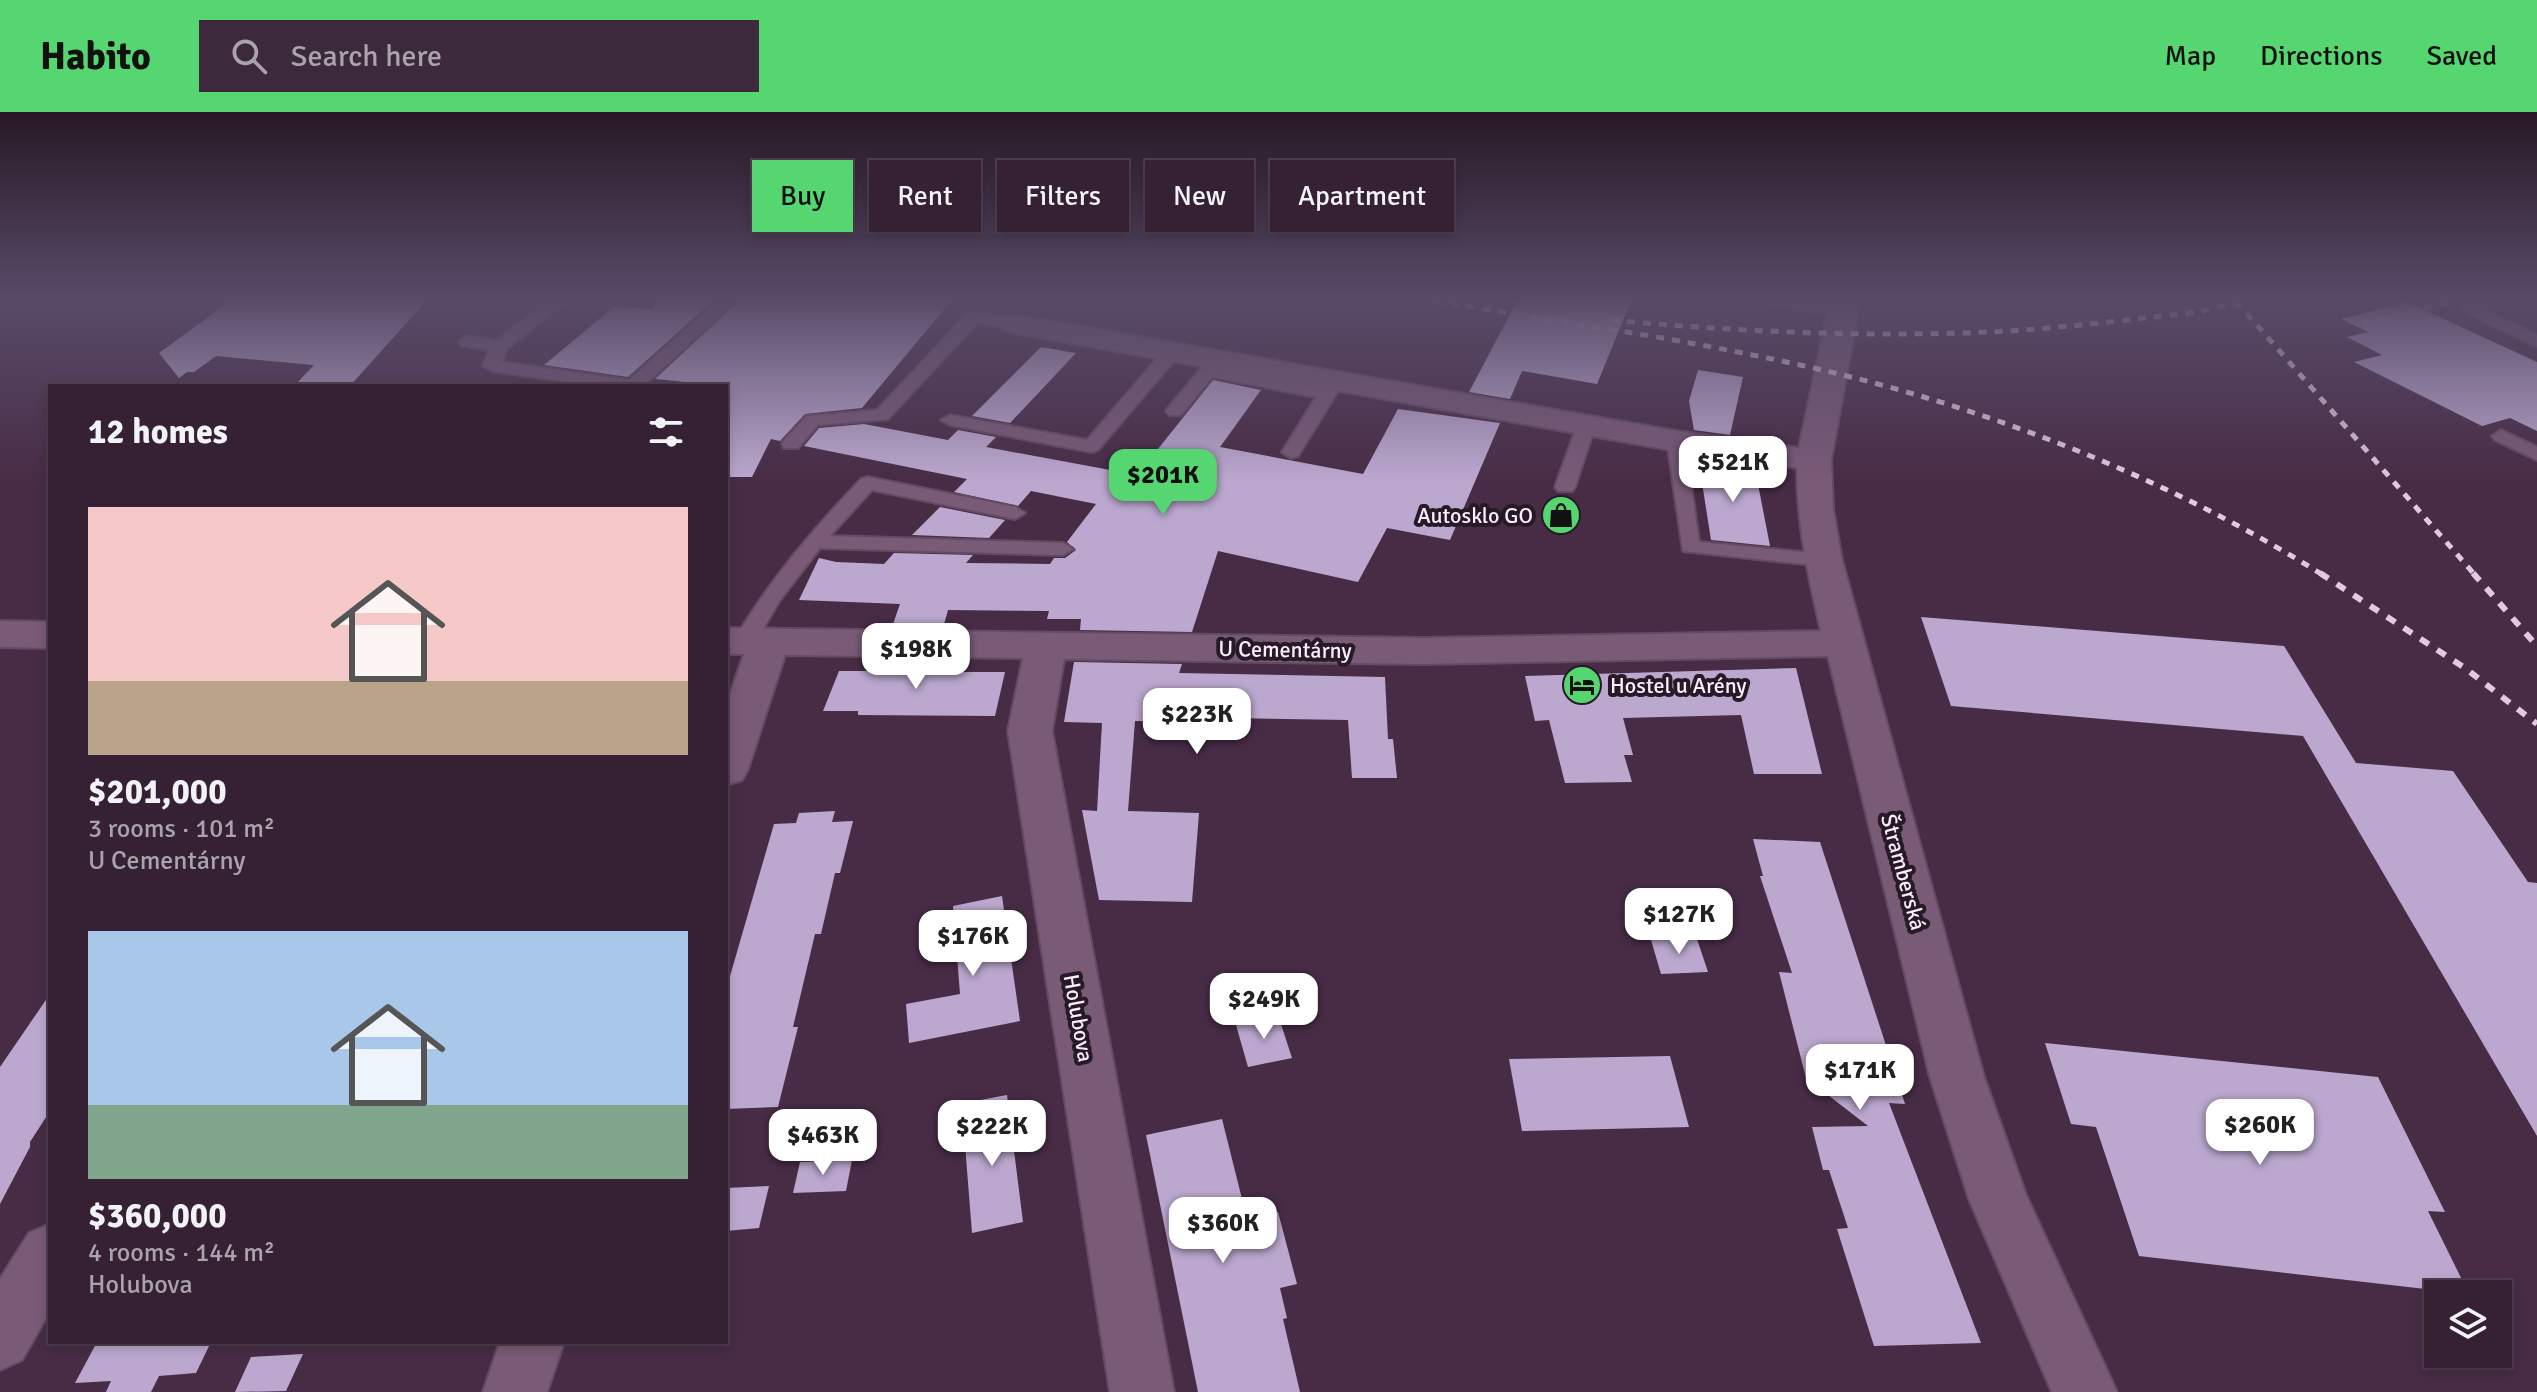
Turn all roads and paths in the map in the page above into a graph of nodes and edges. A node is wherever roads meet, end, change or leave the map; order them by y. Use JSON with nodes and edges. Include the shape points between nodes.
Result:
{"nodes":[{"id":1,"x":494,"y":361,"type":"edge"},
{"id":2,"x":661,"y":361,"type":"edge"},
{"id":3,"x":932,"y":361,"type":"edge"},
{"id":4,"x":1164,"y":361,"type":"edge"},
{"id":5,"x":1211,"y":361,"type":"edge"},
{"id":6,"x":1833,"y":361,"type":"edge"},
{"id":7,"x":618,"y":384,"type":"edge"},
{"id":8,"x":634,"y":384,"type":"edge"},
{"id":9,"x":1331,"y":388,"type":"junction"},
{"id":10,"x":1175,"y":411,"type":"dead end"},
{"id":11,"x":950,"y":420,"type":"dead end"},
{"id":12,"x":1586,"y":426,"type":"junction"},
{"id":13,"x":2501,"y":436,"type":"dead end"},
{"id":14,"x":1676,"y":441,"type":"junction"},
{"id":15,"x":791,"y":444,"type":"dead end"},
{"id":16,"x":1291,"y":452,"type":"dead end"},
{"id":17,"x":2537,"y":454,"type":"edge"},
{"id":18,"x":1814,"y":460,"type":"junction"},
{"id":19,"x":1565,"y":487,"type":"dead end"},
{"id":20,"x":1015,"y":513,"type":"dead end"},
{"id":21,"x":813,"y":542,"type":"junction"},
{"id":22,"x":1063,"y":549,"type":"dead end"},
{"id":23,"x":1823,"y":560,"type":"junction"},
{"id":24,"x":0,"y":634,"type":"edge"},
{"id":25,"x":48,"y":635,"type":"edge"},
{"id":26,"x":747,"y":641,"type":"edge"},
{"id":27,"x":1844,"y":643,"type":"junction"},
{"id":28,"x":1046,"y":644,"type":"junction"},
{"id":29,"x":728,"y":757,"type":"edge"},
{"id":30,"x":48,"y":1256,"type":"edge"},
{"id":31,"x":0,"y":1338,"type":"edge"},
{"id":32,"x":531,"y":1344,"type":"edge"},
{"id":33,"x":515,"y":1392,"type":"edge"},
{"id":34,"x":1142,"y":1392,"type":"edge"},
{"id":35,"x":2085,"y":1392,"type":"edge"}],
"edges":[{"from":1,"to":7,"type":"lane","via":[[492,366]]},
{"from":2,"to":8,"type":"lane"},
{"from":3,"to":15,"type":"lane","via":[[882,415],[813,420]]},
{"from":4,"to":11,"type":"lane","via":[[1091,446]]},
{"from":5,"to":9,"type":"street"},
{"from":6,"to":18,"type":"street","name":"Štramberská"},
{"from":9,"to":10,"type":"lane","via":[[1208,371]]},
{"from":9,"to":12,"type":"street"},
{"from":9,"to":16,"type":"lane"},
{"from":12,"to":14,"type":"street"},
{"from":12,"to":19,"type":"lane"},
{"from":13,"to":17,"type":"lane"},
{"from":14,"to":18,"type":"street"},
{"from":14,"to":23,"type":"lane","via":[[1690,547]]},
{"from":18,"to":23,"type":"street","name":"Štramberská"},
{"from":20,"to":21,"type":"lane","via":[[868,483]]},
{"from":21,"to":22,"type":"lane"},
{"from":21,"to":26,"type":"lane","via":[[769,600]]},
{"from":23,"to":27,"type":"street","name":"Štramberská"},
{"from":24,"to":25,"type":"street"},
{"from":26,"to":28,"type":"street","name":"U Cementárny"},
{"from":26,"to":29,"type":"street"},
{"from":27,"to":28,"type":"street","name":"U Cementárny","via":[[1522,651]]},
{"from":27,"to":35,"type":"street","name":"Štramberská","via":[[1957,1077],[2003,1211]]},
{"from":28,"to":34,"type":"street","name":"Holubova","via":[[1030,731]]},
{"from":30,"to":31,"type":"street"},
{"from":32,"to":33,"type":"street"}]}
